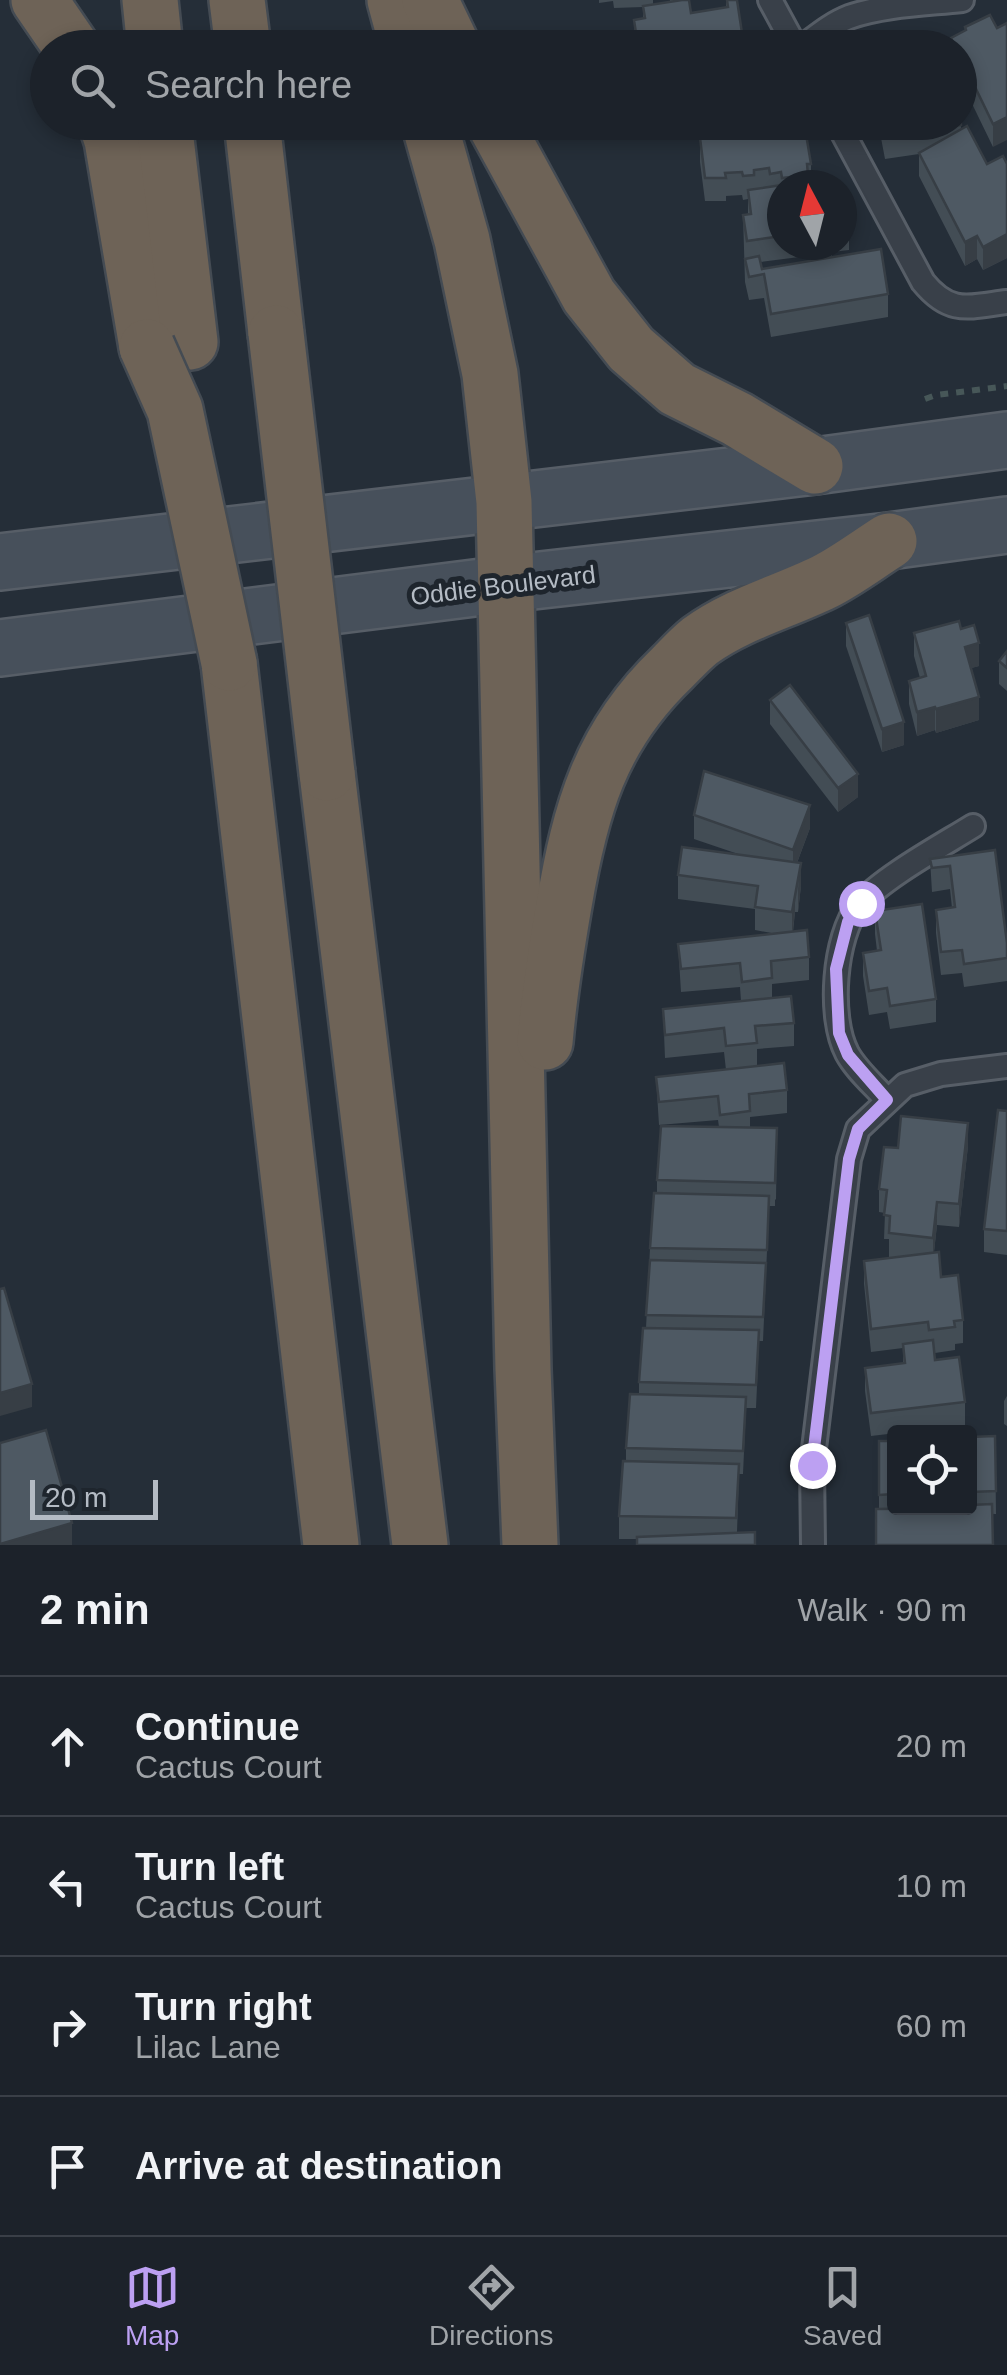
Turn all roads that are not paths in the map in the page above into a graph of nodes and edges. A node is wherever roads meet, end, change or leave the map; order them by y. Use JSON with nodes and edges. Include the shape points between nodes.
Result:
{"nodes":[{"id":1,"x":39,"y":0,"type":"edge"},
{"id":2,"x":150,"y":0,"type":"edge"},
{"id":3,"x":237,"y":0,"type":"edge"},
{"id":4,"x":395,"y":0,"type":"edge"},
{"id":5,"x":430,"y":0,"type":"edge"},
{"id":6,"x":770,"y":0,"type":"edge"},
{"id":7,"x":962,"y":0,"type":"edge"},
{"id":8,"x":60,"y":30,"type":"edge"},
{"id":9,"x":153,"y":30,"type":"edge"},
{"id":10,"x":241,"y":30,"type":"edge"},
{"id":11,"x":403,"y":30,"type":"edge"},
{"id":12,"x":444,"y":30,"type":"edge"},
{"id":13,"x":788,"y":30,"type":"edge"},
{"id":14,"x":826,"y":30,"type":"edge"},
{"id":15,"x":112,"y":140,"type":"edge"},
{"id":16,"x":164,"y":140,"type":"edge"},
{"id":17,"x":254,"y":140,"type":"edge"},
{"id":18,"x":435,"y":140,"type":"edge"},
{"id":19,"x":504,"y":140,"type":"edge"},
{"id":20,"x":847,"y":140,"type":"edge"},
{"id":21,"x":1007,"y":302,"type":"edge"},
{"id":22,"x":168,"y":345,"type":"junction"},
{"id":23,"x":1007,"y":440,"type":"edge"},
{"id":24,"x":815,"y":466,"type":"junction"},
{"id":25,"x":504,"y":502,"type":"junction"},
{"id":26,"x":1007,"y":525,"type":"edge"},
{"id":27,"x":888,"y":542,"type":"junction"},
{"id":28,"x":0,"y":562,"type":"edge"},
{"id":29,"x":506,"y":584,"type":"junction"},
{"id":30,"x":0,"y":648,"type":"edge"},
{"id":31,"x":973,"y":826,"type":"dead end"},
{"id":32,"x":1007,"y":1066,"type":"edge"},
{"id":33,"x":887,"y":1100,"type":"junction"},
{"id":34,"x":522,"y":1369,"type":"junction"},
{"id":35,"x":331,"y":1545,"type":"edge"},
{"id":36,"x":420,"y":1545,"type":"edge"},
{"id":37,"x":530,"y":1545,"type":"edge"},
{"id":38,"x":813,"y":1545,"type":"edge"}],
"edges":[{"from":1,"to":8,"type":"highway"},
{"from":2,"to":9,"type":"highway"},
{"from":3,"to":10,"type":"highway"},
{"from":4,"to":11,"type":"highway"},
{"from":5,"to":12,"type":"highway"},
{"from":6,"to":13,"type":"lane"},
{"from":7,"to":14,"type":"lane","via":[[872,11]]},
{"from":15,"to":22,"type":"highway"},
{"from":16,"to":22,"type":"highway"},
{"from":17,"to":36,"type":"highway","bridge":true},
{"from":18,"to":25,"type":"highway","via":[[486,355]]},
{"from":19,"to":24,"type":"highway","via":[[589,296],[632,348],[677,389]]},
{"from":20,"to":21,"type":"lane","via":[[937,299],[962,308]]},
{"from":22,"to":35,"type":"highway","bridge":true,"via":[[229,663]]},
{"from":23,"to":24,"type":"main road"},
{"from":24,"to":25,"type":"main road"},
{"from":25,"to":28,"type":"main road"},
{"from":25,"to":29,"type":"highway"},
{"from":26,"to":27,"type":"main road","name":"Oddie Boulevard"},
{"from":27,"to":29,"type":"main road","name":"Oddie Boulevard"},
{"from":27,"to":34,"type":"highway","via":[[825,581],[700,641],[646,693],[589,794],[550,985]]},
{"from":29,"to":30,"type":"main road","name":"Oddie Boulevard"},
{"from":29,"to":34,"type":"highway"},
{"from":31,"to":33,"type":"lane","via":[[871,894],[841,943],[839,1033],[848,1055]]},
{"from":32,"to":33,"type":"lane","via":[[906,1084]]},
{"from":33,"to":38,"type":"lane","via":[[858,1129],[849,1159],[812,1465]]},
{"from":34,"to":37,"type":"highway"}]}
